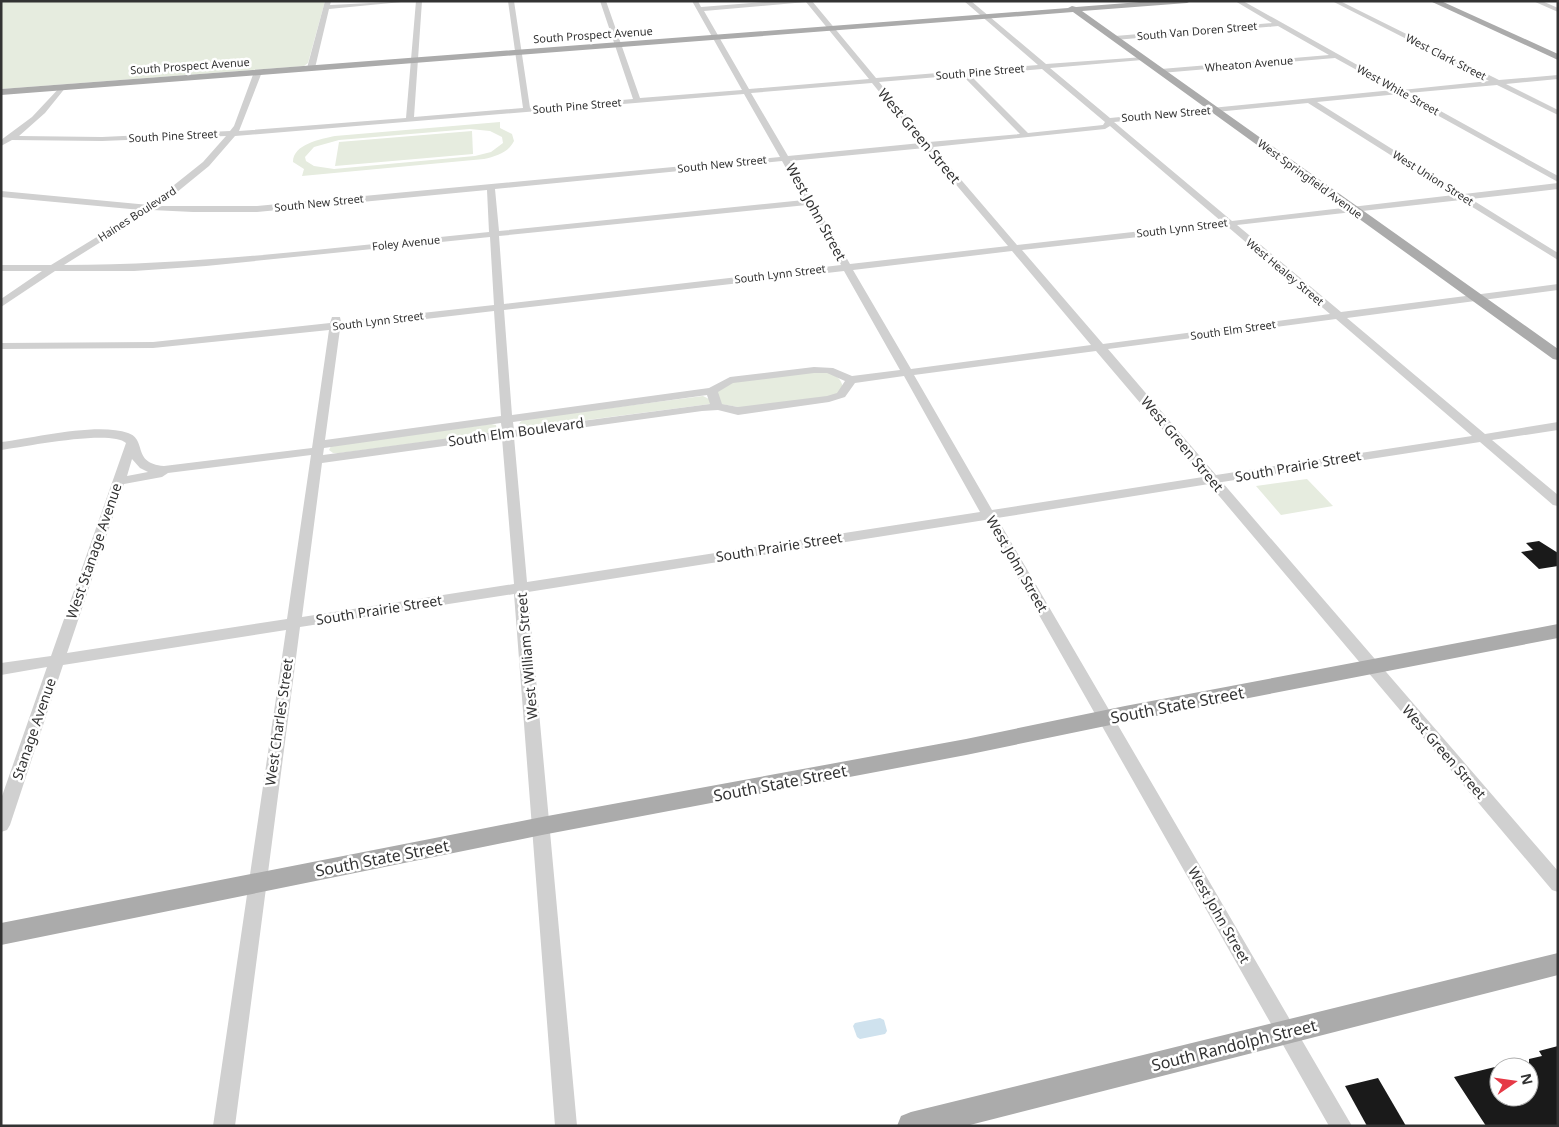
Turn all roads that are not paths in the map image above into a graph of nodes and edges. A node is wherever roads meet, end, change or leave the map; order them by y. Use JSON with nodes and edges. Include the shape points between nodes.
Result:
{"nodes":[{"id":1,"x":409,"y":1,"type":"edge"},
{"id":2,"x":419,"y":1,"type":"edge"},
{"id":3,"x":511,"y":1,"type":"edge"},
{"id":4,"x":603,"y":1,"type":"edge"},
{"id":5,"x":804,"y":1,"type":"edge"},
{"id":6,"x":809,"y":1,"type":"edge"},
{"id":7,"x":967,"y":1,"type":"edge"},
{"id":8,"x":1064,"y":1,"type":"edge"},
{"id":9,"x":1187,"y":1,"type":"edge"},
{"id":10,"x":1238,"y":1,"type":"edge"},
{"id":11,"x":1335,"y":1,"type":"edge"},
{"id":12,"x":1434,"y":1,"type":"edge"},
{"id":13,"x":1536,"y":1,"type":"edge"},
{"id":14,"x":1153,"y":2,"type":"edge"},
{"id":15,"x":328,"y":4,"type":"edge"},
{"id":16,"x":697,"y":5,"type":"edge"},
{"id":17,"x":1075,"y":10,"type":"junction"},
{"id":18,"x":1558,"y":10,"type":"edge"},
{"id":19,"x":985,"y":17,"type":"junction"},
{"id":20,"x":1280,"y":24,"type":"junction"},
{"id":21,"x":831,"y":28,"type":"junction"},
{"id":22,"x":716,"y":37,"type":"junction"},
{"id":23,"x":1115,"y":38,"type":"junction"},
{"id":24,"x":618,"y":45,"type":"junction"},
{"id":25,"x":518,"y":52,"type":"junction"},
{"id":26,"x":1337,"y":56,"type":"junction"},
{"id":27,"x":1558,"y":57,"type":"edge"},
{"id":28,"x":1142,"y":58,"type":"junction"},
{"id":29,"x":415,"y":60,"type":"junction"},
{"id":30,"x":1043,"y":66,"type":"junction"},
{"id":31,"x":311,"y":68,"type":"junction"},
{"id":32,"x":1161,"y":71,"type":"junction"},
{"id":33,"x":258,"y":72,"type":"junction"},
{"id":34,"x":964,"y":73,"type":"junction"},
{"id":35,"x":1558,"y":77,"type":"edge"},
{"id":36,"x":874,"y":81,"type":"junction"},
{"id":37,"x":1497,"y":82,"type":"junction"},
{"id":38,"x":62,"y":87,"type":"junction"},
{"id":39,"x":748,"y":91,"type":"junction"},
{"id":40,"x":1400,"y":91,"type":"junction"},
{"id":41,"x":1,"y":92,"type":"edge"},
{"id":42,"x":1308,"y":100,"type":"junction"},
{"id":43,"x":637,"y":101,"type":"junction"},
{"id":44,"x":1214,"y":110,"type":"junction"},
{"id":45,"x":527,"y":111,"type":"junction"},
{"id":46,"x":1558,"y":113,"type":"edge"},
{"id":47,"x":410,"y":120,"type":"junction"},
{"id":48,"x":1110,"y":122,"type":"junction"},
{"id":49,"x":234,"y":133,"type":"junction"},
{"id":50,"x":1026,"y":135,"type":"junction"},
{"id":51,"x":11,"y":138,"type":"junction"},
{"id":52,"x":1,"y":144,"type":"edge"},
{"id":53,"x":927,"y":145,"type":"junction"},
{"id":54,"x":786,"y":158,"type":"junction"},
{"id":55,"x":1558,"y":180,"type":"edge"},
{"id":56,"x":1558,"y":186,"type":"edge"},
{"id":57,"x":490,"y":187,"type":"junction"},
{"id":58,"x":1,"y":194,"type":"edge"},
{"id":59,"x":1462,"y":197,"type":"junction"},
{"id":60,"x":810,"y":202,"type":"junction"},
{"id":61,"x":152,"y":207,"type":"junction"},
{"id":62,"x":1353,"y":209,"type":"junction"},
{"id":63,"x":1227,"y":223,"type":"junction"},
{"id":64,"x":494,"y":234,"type":"junction"},
{"id":65,"x":1015,"y":248,"type":"junction"},
{"id":66,"x":1558,"y":256,"type":"edge"},
{"id":67,"x":847,"y":266,"type":"junction"},
{"id":68,"x":1,"y":268,"type":"edge"},
{"id":69,"x":53,"y":268,"type":"junction"},
{"id":70,"x":1558,"y":288,"type":"edge"},
{"id":71,"x":1478,"y":298,"type":"junction"},
{"id":72,"x":1,"y":304,"type":"edge"},
{"id":73,"x":499,"y":307,"type":"junction"},
{"id":74,"x":1337,"y":316,"type":"junction"},
{"id":75,"x":335,"y":322,"type":"junction"},
{"id":76,"x":1,"y":346,"type":"edge"},
{"id":77,"x":1100,"y":348,"type":"junction"},
{"id":78,"x":1558,"y":356,"type":"edge"},
{"id":79,"x":908,"y":373,"type":"junction"},
{"id":80,"x":851,"y":380,"type":"junction"},
{"id":81,"x":712,"y":391,"type":"junction"},
{"id":82,"x":718,"y":407,"type":"junction"},
{"id":83,"x":507,"y":426,"type":"junction"},
{"id":84,"x":1558,"y":426,"type":"edge"},
{"id":85,"x":1481,"y":437,"type":"junction"},
{"id":86,"x":132,"y":442,"type":"junction"},
{"id":87,"x":1,"y":446,"type":"edge"},
{"id":88,"x":316,"y":452,"type":"junction"},
{"id":89,"x":178,"y":470,"type":"junction"},
{"id":90,"x":1212,"y":480,"type":"junction"},
{"id":91,"x":118,"y":481,"type":"junction"},
{"id":92,"x":1558,"y":502,"type":"edge"},
{"id":93,"x":989,"y":514,"type":"junction"},
{"id":94,"x":522,"y":588,"type":"junction"},
{"id":95,"x":293,"y":623,"type":"junction"},
{"id":96,"x":1558,"y":630,"type":"edge"},
{"id":97,"x":58,"y":660,"type":"junction"},
{"id":98,"x":1371,"y":667,"type":"junction"},
{"id":99,"x":1,"y":670,"type":"edge"},
{"id":100,"x":1106,"y":719,"type":"junction"},
{"id":101,"x":1,"y":825,"type":"edge"},
{"id":102,"x":542,"y":826,"type":"junction"},
{"id":103,"x":258,"y":883,"type":"junction"},
{"id":104,"x":1558,"y":884,"type":"edge"},
{"id":105,"x":1,"y":934,"type":"edge"},
{"id":106,"x":1558,"y":964,"type":"edge"},
{"id":107,"x":1288,"y":1032,"type":"junction"},
{"id":108,"x":224,"y":1126,"type":"edge"},
{"id":109,"x":566,"y":1126,"type":"edge"},
{"id":110,"x":911,"y":1126,"type":"edge"},
{"id":111,"x":1341,"y":1126,"type":"edge"}],
"edges":[{"from":1,"to":15,"type":"street"},
{"from":2,"to":29,"type":"street"},
{"from":3,"to":25,"type":"street"},
{"from":4,"to":24,"type":"street"},
{"from":5,"to":16,"type":"street"},
{"from":6,"to":21,"type":"street","name":"West Green Street"},
{"from":7,"to":19,"type":"street","name":"West Healey Street"},
{"from":8,"to":17,"type":"main road","name":"West Springfield Avenue"},
{"from":9,"to":14,"type":"main road","name":"South Prospect Avenue"},
{"from":10,"to":20,"type":"street","name":"West White Street"},
{"from":11,"to":37,"type":"street","name":"West Clark Street"},
{"from":12,"to":27,"type":"main road"},
{"from":13,"to":18,"type":"street"},
{"from":14,"to":17,"type":"main road","name":"South Prospect Avenue"},
{"from":15,"to":31,"type":"street"},
{"from":16,"to":22,"type":"street","name":"West John Street"},
{"from":17,"to":19,"type":"main road","name":"South Prospect Avenue"},
{"from":17,"to":23,"type":"main road","name":"West Springfield Avenue"},
{"from":19,"to":21,"type":"main road","name":"South Prospect Avenue"},
{"from":19,"to":30,"type":"street","name":"West Healey Street"},
{"from":20,"to":23,"type":"street","name":"South Van Doren Street"},
{"from":20,"to":26,"type":"street","name":"West White Street"},
{"from":21,"to":22,"type":"main road","name":"South Prospect Avenue"},
{"from":21,"to":36,"type":"street","name":"West Green Street"},
{"from":22,"to":24,"type":"main road","name":"South Prospect Avenue"},
{"from":22,"to":39,"type":"street","name":"West John Street"},
{"from":23,"to":28,"type":"main road","name":"West Springfield Avenue"},
{"from":24,"to":25,"type":"main road","name":"South Prospect Avenue"},
{"from":24,"to":43,"type":"street"},
{"from":25,"to":29,"type":"main road","name":"South Prospect Avenue"},
{"from":25,"to":45,"type":"street"},
{"from":26,"to":32,"type":"street","name":"Wheaton Avenue"},
{"from":26,"to":40,"type":"street","name":"West White Street"},
{"from":28,"to":30,"type":"street","name":"South Pine Street"},
{"from":28,"to":32,"type":"main road","name":"West Springfield Avenue"},
{"from":29,"to":31,"type":"main road","name":"South Prospect Avenue"},
{"from":29,"to":47,"type":"street"},
{"from":30,"to":34,"type":"street","name":"South Pine Street"},
{"from":30,"to":48,"type":"street","name":"West Healey Street"},
{"from":31,"to":33,"type":"main road","name":"South Prospect Avenue"},
{"from":32,"to":44,"type":"main road","name":"West Springfield Avenue"},
{"from":33,"to":38,"type":"main road","name":"South Prospect Avenue"},
{"from":33,"to":49,"type":"street","name":"Haines Boulevard"},
{"from":34,"to":36,"type":"street","name":"South Pine Street"},
{"from":34,"to":50,"type":"street"},
{"from":35,"to":37,"type":"street","name":"South New Street"},
{"from":36,"to":39,"type":"street","name":"South Pine Street"},
{"from":36,"to":53,"type":"street","name":"West Green Street"},
{"from":37,"to":40,"type":"street","name":"South New Street"},
{"from":37,"to":46,"type":"street","name":"West Clark Street"},
{"from":38,"to":41,"type":"main road","name":"South Prospect Avenue"},
{"from":38,"to":51,"type":"street","via":[[43,112]]},
{"from":39,"to":43,"type":"street","name":"South Pine Street"},
{"from":39,"to":54,"type":"street","name":"West John Street"},
{"from":40,"to":42,"type":"street","name":"South New Street"},
{"from":40,"to":55,"type":"street","name":"West White Street"},
{"from":42,"to":44,"type":"street","name":"South New Street"},
{"from":42,"to":59,"type":"street","name":"West Union Street"},
{"from":43,"to":45,"type":"street","name":"South Pine Street"},
{"from":44,"to":48,"type":"street","name":"South New Street","via":[[1113,118]]},
{"from":44,"to":62,"type":"main road","name":"West Springfield Avenue"},
{"from":45,"to":47,"type":"street","name":"South Pine Street"},
{"from":47,"to":49,"type":"street","name":"South Pine Street"},
{"from":48,"to":50,"type":"street","name":"South New Street","via":[[1102,127]]},
{"from":48,"to":63,"type":"street","name":"West Healey Street"},
{"from":49,"to":51,"type":"street","name":"South Pine Street","via":[[102,139]]},
{"from":49,"to":61,"type":"street","name":"Haines Boulevard","via":[[206,164]]},
{"from":50,"to":53,"type":"street","name":"South New Street"},
{"from":51,"to":52,"type":"street"},
{"from":53,"to":54,"type":"street","name":"South New Street"},
{"from":53,"to":65,"type":"street","name":"West Green Street"},
{"from":54,"to":57,"type":"street","name":"South New Street"},
{"from":54,"to":60,"type":"street","name":"West John Street"},
{"from":56,"to":59,"type":"street","name":"South Lynn Street"},
{"from":57,"to":61,"type":"street","name":"South New Street","via":[[248,210]]},
{"from":57,"to":64,"type":"street","name":"West William Street"},
{"from":58,"to":61,"type":"street","name":"South New Street"},
{"from":59,"to":62,"type":"street","name":"South Lynn Street"},
{"from":59,"to":66,"type":"street","name":"West Union Street"},
{"from":60,"to":64,"type":"street","name":"Foley Avenue"},
{"from":60,"to":67,"type":"street","name":"West John Street"},
{"from":61,"to":69,"type":"street","name":"Haines Boulevard"},
{"from":62,"to":63,"type":"street","name":"South Lynn Street"},
{"from":62,"to":71,"type":"main road","name":"West Springfield Avenue"},
{"from":63,"to":65,"type":"street","name":"South Lynn Street"},
{"from":63,"to":74,"type":"street","name":"West Healey Street"},
{"from":64,"to":69,"type":"street","name":"Foley Avenue","via":[[197,264]]},
{"from":64,"to":73,"type":"street","name":"West William Street"},
{"from":65,"to":67,"type":"street","name":"South Lynn Street"},
{"from":65,"to":77,"type":"street","name":"West Green Street"},
{"from":67,"to":73,"type":"street","name":"South Lynn Street"},
{"from":67,"to":79,"type":"street","name":"West John Street"},
{"from":68,"to":69,"type":"street","name":"Foley Avenue"},
{"from":69,"to":72,"type":"street","name":"Haines Boulevard"},
{"from":70,"to":71,"type":"street","name":"South Elm Street"},
{"from":71,"to":74,"type":"street","name":"South Elm Street"},
{"from":71,"to":78,"type":"main road","name":"West Springfield Avenue"},
{"from":73,"to":75,"type":"street","name":"South Lynn Street"},
{"from":73,"to":83,"type":"street","name":"West William Street"},
{"from":74,"to":77,"type":"street","name":"South Elm Street"},
{"from":74,"to":85,"type":"street","name":"West Healey Street"},
{"from":75,"to":76,"type":"street","name":"South Lynn Street","via":[[153,345]]},
{"from":75,"to":88,"type":"street","name":"West Charles Street"},
{"from":77,"to":79,"type":"street","name":"South Elm Street"},
{"from":77,"to":90,"type":"street","name":"West Green Street"},
{"from":79,"to":80,"type":"street"},
{"from":79,"to":93,"type":"street","name":"West John Street"},
{"from":80,"to":81,"type":"street","name":"South Elm Boulevard","via":[[829,370],[814,370],[730,380]]},
{"from":80,"to":82,"type":"street","name":"South Elm Boulevard","via":[[835,398],[738,412]]},
{"from":81,"to":82,"type":"street"},
{"from":81,"to":83,"type":"street","name":"South Elm Boulevard"},
{"from":82,"to":83,"type":"street","name":"South Elm Boulevard"},
{"from":83,"to":88,"type":"street","name":"South Elm Boulevard"},
{"from":83,"to":94,"type":"street","name":"West William Street"},
{"from":84,"to":85,"type":"street","name":"South Prairie Street"},
{"from":85,"to":90,"type":"street","name":"South Prairie Street"},
{"from":85,"to":92,"type":"street","name":"West Healey Street"},
{"from":86,"to":87,"type":"street","via":[[127,436],[110,433]]},
{"from":86,"to":89,"type":"street","name":"South Elm Boulevard","via":[[137,460],[150,468]]},
{"from":86,"to":91,"type":"street","name":"West Stanage Avenue"},
{"from":88,"to":89,"type":"street","name":"South Elm Boulevard"},
{"from":88,"to":95,"type":"street","name":"West Charles Street"},
{"from":89,"to":91,"type":"street","name":"South Elm Boulevard"},
{"from":90,"to":93,"type":"street","name":"South Prairie Street"},
{"from":90,"to":98,"type":"street","name":"West Green Street"},
{"from":91,"to":97,"type":"street","name":"West Stanage Avenue"},
{"from":93,"to":94,"type":"street","name":"South Prairie Street"},
{"from":93,"to":100,"type":"street","name":"West John Street"},
{"from":94,"to":95,"type":"street","name":"South Prairie Street"},
{"from":94,"to":102,"type":"street","name":"West William Street"},
{"from":95,"to":97,"type":"street","name":"South Prairie Street"},
{"from":95,"to":103,"type":"street","name":"West Charles Street"},
{"from":96,"to":98,"type":"main road","name":"South State Street"},
{"from":97,"to":99,"type":"street","name":"South Prairie Street"},
{"from":97,"to":101,"type":"street","name":"Stanage Avenue"},
{"from":98,"to":100,"type":"main road","name":"South State Street"},
{"from":98,"to":104,"type":"street","name":"West Green Street"},
{"from":100,"to":102,"type":"main road","name":"South State Street"},
{"from":100,"to":107,"type":"street","name":"West John Street"},
{"from":102,"to":103,"type":"main road","name":"South State Street"},
{"from":102,"to":109,"type":"street","name":"West William Street"},
{"from":103,"to":105,"type":"main road","name":"South State Street"},
{"from":103,"to":108,"type":"street","name":"West Charles Street"},
{"from":106,"to":107,"type":"main road","name":"South Randolph Street"},
{"from":107,"to":110,"type":"main road","name":"South Randolph Street"},
{"from":107,"to":111,"type":"street","name":"West John Street"}]}
